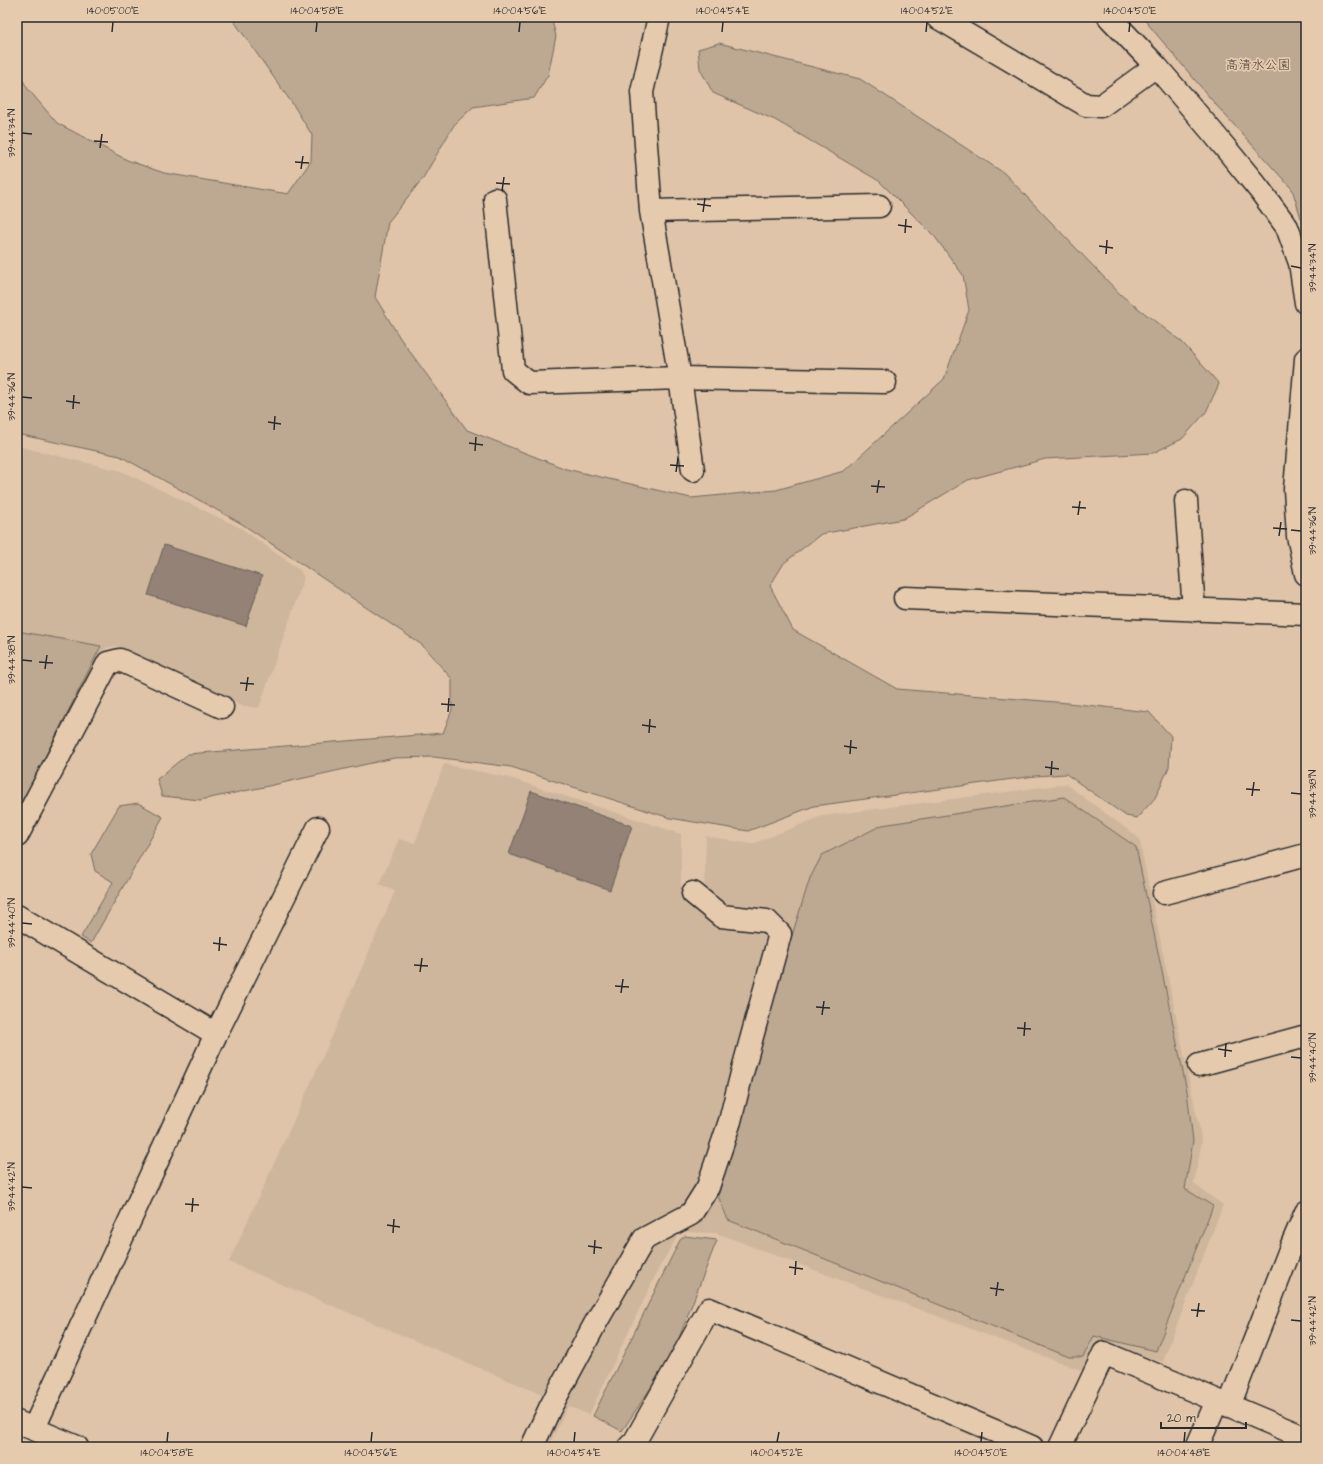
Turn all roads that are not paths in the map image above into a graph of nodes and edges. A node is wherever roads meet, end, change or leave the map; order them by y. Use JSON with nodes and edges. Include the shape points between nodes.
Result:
{"nodes":[{"id":1,"x":659,"y":17,"type":"edge"},
{"id":2,"x":937,"y":17,"type":"edge"},
{"id":3,"x":1110,"y":17,"type":"edge"},
{"id":4,"x":1156,"y":66,"type":"junction"},
{"id":5,"x":494,"y":199,"type":"dead end"},
{"id":6,"x":879,"y":206,"type":"dead end"},
{"id":7,"x":651,"y":211,"type":"junction"},
{"id":8,"x":1306,"y":303,"type":"edge"},
{"id":9,"x":1306,"y":359,"type":"edge"},
{"id":10,"x":680,"y":378,"type":"junction"},
{"id":11,"x":885,"y":382,"type":"dead end"},
{"id":12,"x":693,"y":470,"type":"dead end"},
{"id":13,"x":1186,"y":501,"type":"dead end"},
{"id":14,"x":1306,"y":574,"type":"edge"},
{"id":15,"x":905,"y":598,"type":"dead end"},
{"id":16,"x":1194,"y":610,"type":"junction"},
{"id":17,"x":1306,"y":614,"type":"edge"},
{"id":18,"x":222,"y":707,"type":"dead end"},
{"id":19,"x":318,"y":828,"type":"dead end"},
{"id":20,"x":17,"y":836,"type":"edge"},
{"id":21,"x":1306,"y":854,"type":"edge"},
{"id":22,"x":693,"y":893,"type":"dead end"},
{"id":23,"x":1164,"y":893,"type":"dead end"},
{"id":24,"x":17,"y":916,"type":"edge"},
{"id":25,"x":216,"y":1034,"type":"junction"},
{"id":26,"x":1306,"y":1036,"type":"edge"},
{"id":27,"x":1199,"y":1065,"type":"dead end"},
{"id":28,"x":1306,"y":1212,"type":"edge"},
{"id":29,"x":1298,"y":1250,"type":"edge"},
{"id":30,"x":1223,"y":1403,"type":"junction"},
{"id":31,"x":25,"y":1425,"type":"edge"},
{"id":32,"x":1306,"y":1438,"type":"edge"},
{"id":33,"x":637,"y":1445,"type":"edge"},
{"id":34,"x":77,"y":1447,"type":"edge"},
{"id":35,"x":532,"y":1447,"type":"edge"},
{"id":36,"x":1032,"y":1447,"type":"edge"},
{"id":37,"x":1060,"y":1447,"type":"edge"},
{"id":38,"x":1197,"y":1447,"type":"edge"}],
"edges":[{"from":1,"to":7,"type":"street","via":[[642,92]]},
{"from":2,"to":4,"type":"street","via":[[1086,105],[1101,106]]},
{"from":3,"to":4,"type":"street"},
{"from":4,"to":8,"type":"street","via":[[1254,183],[1287,227],[1300,263]]},
{"from":5,"to":10,"type":"street","via":[[513,370],[529,383]]},
{"from":6,"to":7,"type":"street"},
{"from":7,"to":10,"type":"street"},
{"from":9,"to":14,"type":"street","via":[[1295,489],[1298,536]]},
{"from":10,"to":11,"type":"street"},
{"from":10,"to":12,"type":"street"},
{"from":13,"to":16,"type":"street"},
{"from":15,"to":16,"type":"street"},
{"from":16,"to":17,"type":"street"},
{"from":18,"to":20,"type":"street","via":[[120,660],[108,663]]},
{"from":19,"to":25,"type":"street"},
{"from":21,"to":23,"type":"street"},
{"from":22,"to":35,"type":"street","via":[[721,916],[767,921],[780,934],[730,1121],[708,1187],[691,1214],[644,1239],[595,1324]]},
{"from":24,"to":25,"type":"street"},
{"from":25,"to":31,"type":"street"},
{"from":26,"to":27,"type":"street"},
{"from":28,"to":29,"type":"street"},
{"from":29,"to":30,"type":"street"},
{"from":30,"to":32,"type":"street"},
{"from":30,"to":37,"type":"street","via":[[1104,1353]]},
{"from":30,"to":38,"type":"street"},
{"from":31,"to":34,"type":"street"},
{"from":33,"to":36,"type":"street","via":[[710,1309]]}]}
